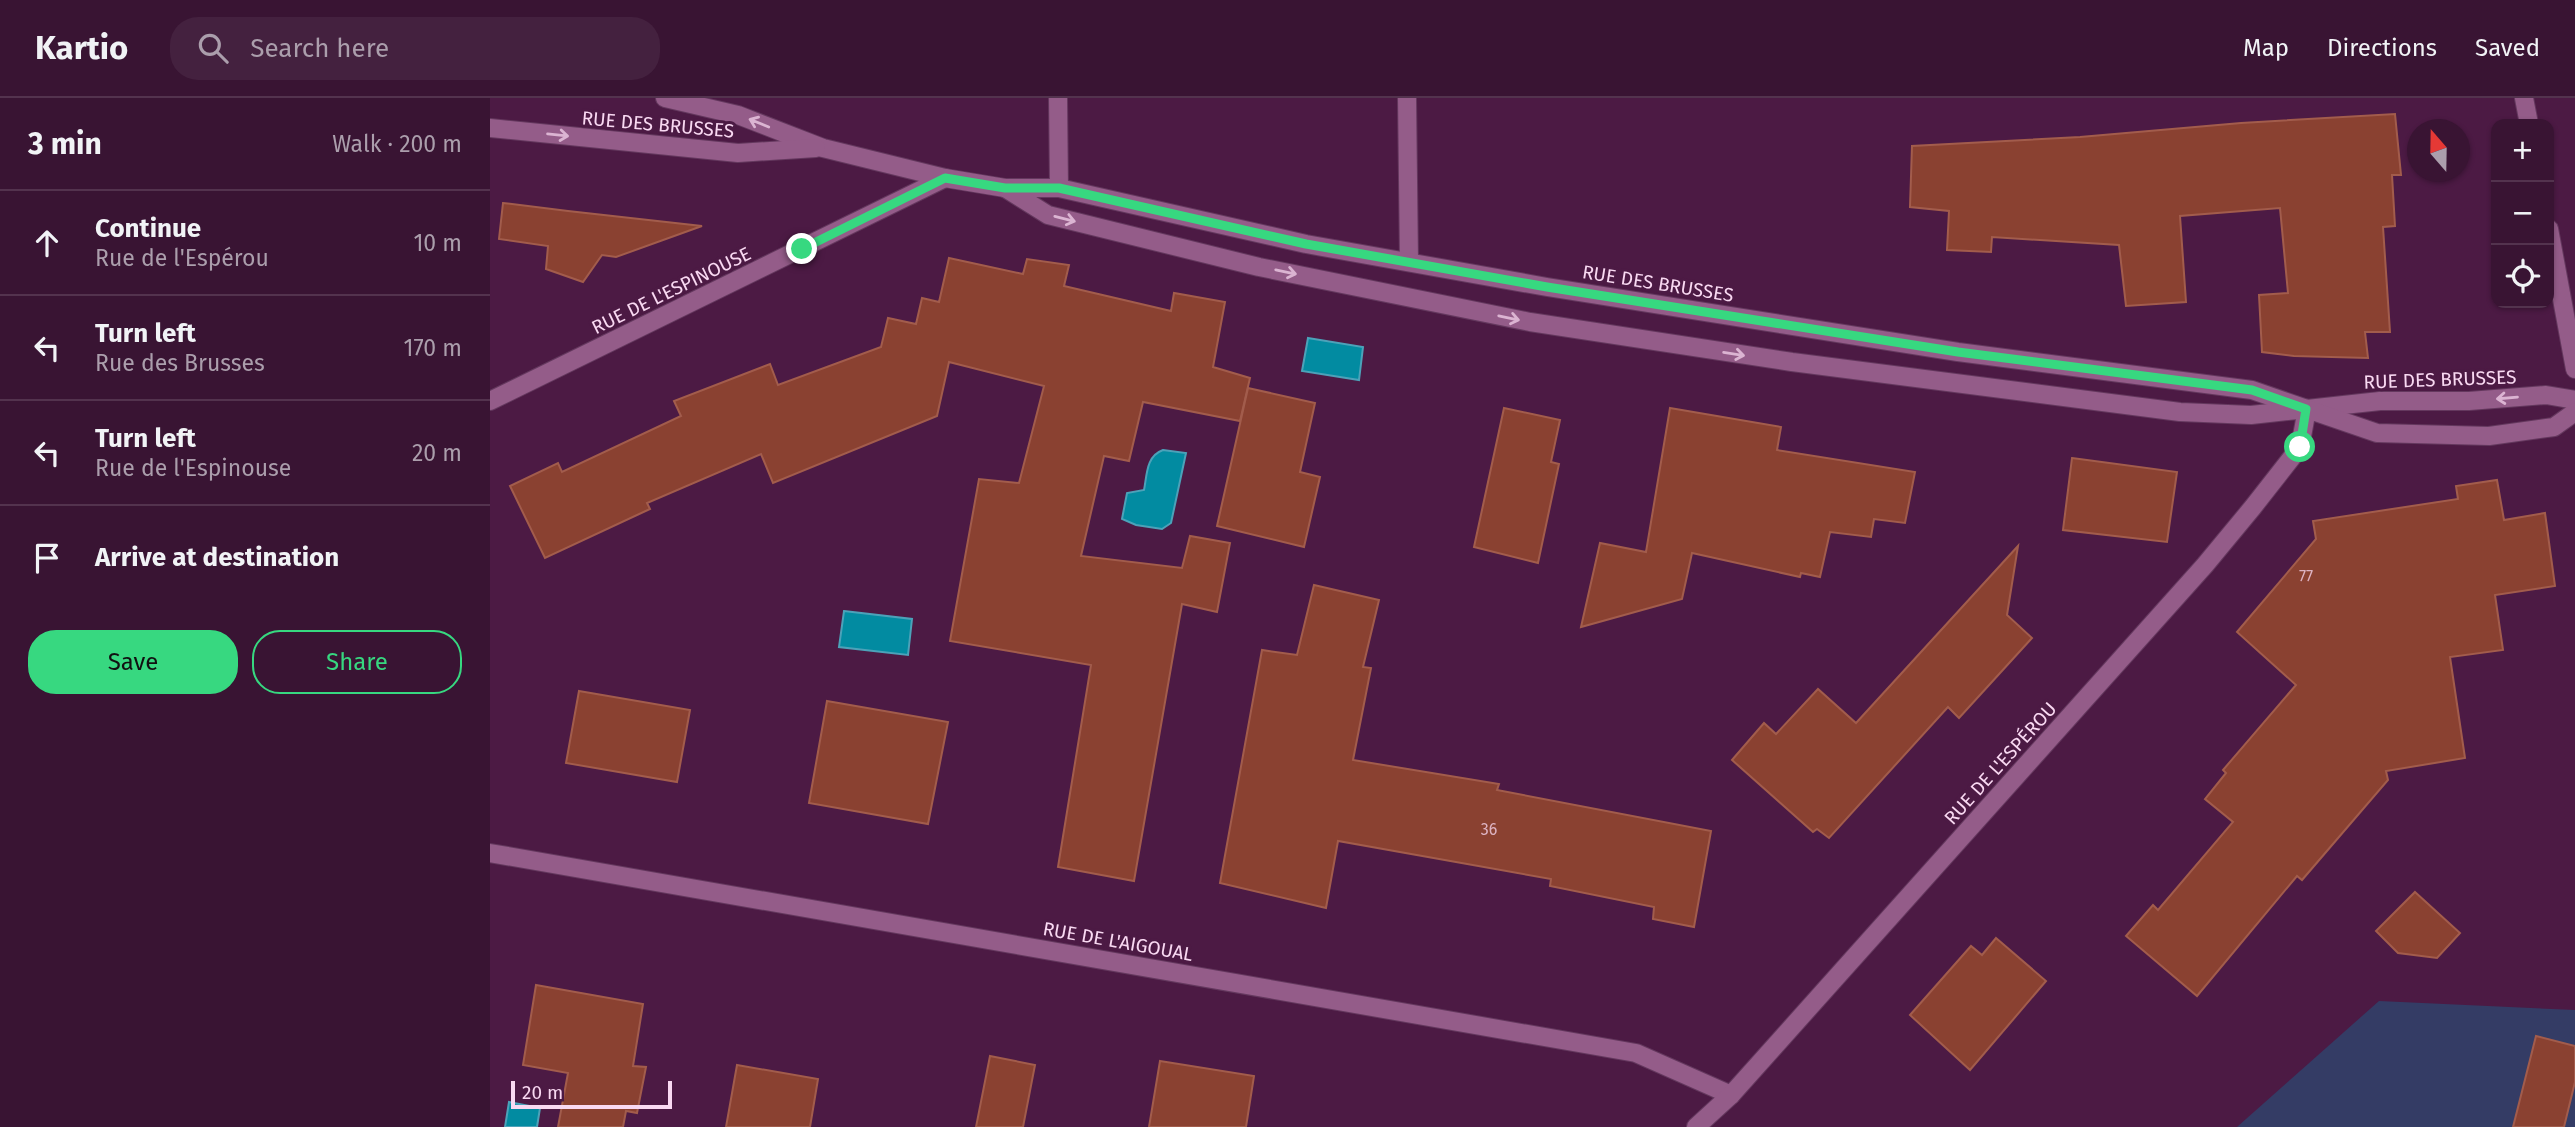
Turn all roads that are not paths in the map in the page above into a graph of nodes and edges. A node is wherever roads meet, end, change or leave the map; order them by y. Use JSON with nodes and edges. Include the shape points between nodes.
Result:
{"nodes":[{"id":1,"x":664,"y":98,"type":"edge"},
{"id":2,"x":1058,"y":98,"type":"edge"},
{"id":3,"x":1407,"y":98,"type":"edge"},
{"id":4,"x":2524,"y":98,"type":"edge"},
{"id":5,"x":2528,"y":119,"type":"edge"},
{"id":6,"x":490,"y":128,"type":"edge"},
{"id":7,"x":823,"y":148,"type":"junction"},
{"id":8,"x":945,"y":178,"type":"junction"},
{"id":9,"x":1005,"y":188,"type":"junction"},
{"id":10,"x":1059,"y":188,"type":"junction"},
{"id":11,"x":2552,"y":245,"type":"edge"},
{"id":12,"x":1409,"y":262,"type":"junction"},
{"id":13,"x":2575,"y":369,"type":"edge"},
{"id":14,"x":2575,"y":400,"type":"edge"},
{"id":15,"x":490,"y":401,"type":"edge"},
{"id":16,"x":2306,"y":409,"type":"junction"},
{"id":17,"x":2575,"y":412,"type":"edge"},
{"id":18,"x":490,"y":853,"type":"edge"},
{"id":19,"x":1731,"y":1096,"type":"junction"},
{"id":20,"x":1696,"y":1127,"type":"edge"}],
"edges":[{"from":7,"to":1,"type":"street","name":"RUE DES BRUSSES","one_way":true,"via":[[738,115]]},
{"from":2,"to":10,"type":"street"},
{"from":3,"to":12,"type":"street"},
{"from":4,"to":5,"type":"street"},
{"from":6,"to":7,"type":"street","name":"RUE DES BRUSSES","one_way":true,"via":[[738,153]]},
{"from":7,"to":8,"type":"street","name":"RUE DES BRUSSES"},
{"from":8,"to":9,"type":"street","name":"RUE DES BRUSSES"},
{"from":8,"to":15,"type":"street","name":"RUE DE L'ESPINOUSE"},
{"from":9,"to":10,"type":"street","name":"RUE DES BRUSSES"},
{"from":9,"to":16,"type":"street","name":"RUE DES BRUSSES","one_way":true,"via":[[1048,215],[1259,267],[1530,322],[1792,362],[2179,412],[2251,415]]},
{"from":10,"to":12,"type":"street","name":"RUE DES BRUSSES","via":[[1306,244]]},
{"from":11,"to":13,"type":"street"},
{"from":12,"to":16,"type":"street","name":"RUE DES BRUSSES","via":[[1958,352],[2252,390]]},
{"from":14,"to":16,"type":"street","name":"RUE DES BRUSSES","one_way":true,"via":[[2546,395],[2380,401]]},
{"from":16,"to":17,"type":"street","name":"RUE DES BRUSSES","via":[[2377,433],[2489,436],[2554,427]]},
{"from":16,"to":19,"type":"street","name":"RUE DE L'ESPÉROU","via":[[2300,447],[2245,517]]},
{"from":18,"to":19,"type":"street","name":"RUE DE L'AIGOUAL","via":[[1636,1053]]},
{"from":19,"to":20,"type":"street","name":"RUE DE L'ESPÉROU"}]}
